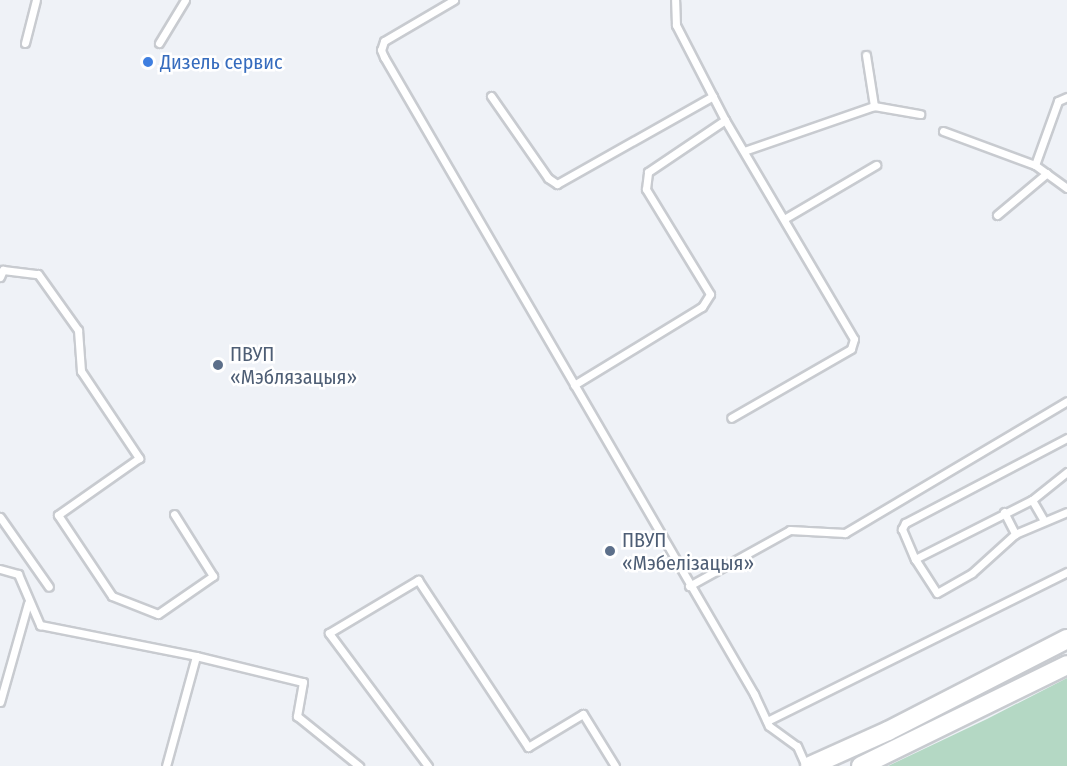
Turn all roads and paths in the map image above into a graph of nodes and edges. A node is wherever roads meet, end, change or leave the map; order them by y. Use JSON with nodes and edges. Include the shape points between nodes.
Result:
{"nodes":[{"id":1,"x":36,"y":0,"type":"edge"},
{"id":2,"x":185,"y":0,"type":"edge"},
{"id":3,"x":454,"y":0,"type":"edge"},
{"id":4,"x":675,"y":0,"type":"edge"},
{"id":5,"x":26,"y":43,"type":"dead end"},
{"id":6,"x":159,"y":43,"type":"dead end"},
{"id":7,"x":866,"y":55,"type":"dead end"},
{"id":8,"x":491,"y":96,"type":"dead end"},
{"id":9,"x":712,"y":96,"type":"junction"},
{"id":10,"x":1067,"y":97,"type":"edge"},
{"id":11,"x":873,"y":106,"type":"junction"},
{"id":12,"x":920,"y":114,"type":"dead end"},
{"id":13,"x":725,"y":120,"type":"junction"},
{"id":14,"x":943,"y":131,"type":"dead end"},
{"id":15,"x":744,"y":152,"type":"junction"},
{"id":16,"x":876,"y":165,"type":"dead end"},
{"id":17,"x":1035,"y":165,"type":"junction"},
{"id":18,"x":1047,"y":173,"type":"junction"},
{"id":19,"x":1067,"y":188,"type":"edge"},
{"id":20,"x":997,"y":215,"type":"dead end"},
{"id":21,"x":784,"y":219,"type":"junction"},
{"id":22,"x":0,"y":277,"type":"edge"},
{"id":23,"x":574,"y":385,"type":"junction"},
{"id":24,"x":1067,"y":400,"type":"edge"},
{"id":25,"x":731,"y":418,"type":"dead end"},
{"id":26,"x":1067,"y":438,"type":"edge"},
{"id":27,"x":1067,"y":472,"type":"edge"},
{"id":28,"x":1032,"y":500,"type":"junction"},
{"id":29,"x":1004,"y":512,"type":"junction"},
{"id":30,"x":1067,"y":512,"type":"edge"},
{"id":31,"x":174,"y":514,"type":"dead end"},
{"id":32,"x":0,"y":517,"type":"edge"},
{"id":33,"x":1044,"y":521,"type":"junction"},
{"id":34,"x":1015,"y":534,"type":"junction"},
{"id":35,"x":915,"y":559,"type":"junction"},
{"id":36,"x":0,"y":569,"type":"edge"},
{"id":37,"x":1067,"y":572,"type":"edge"},
{"id":38,"x":689,"y":586,"type":"junction"},
{"id":39,"x":49,"y":587,"type":"dead end"},
{"id":40,"x":28,"y":603,"type":"junction"},
{"id":41,"x":1067,"y":639,"type":"edge"},
{"id":42,"x":196,"y":656,"type":"junction"},
{"id":43,"x":1067,"y":665,"type":"edge"},
{"id":44,"x":0,"y":702,"type":"edge"},
{"id":45,"x":767,"y":722,"type":"junction"},
{"id":46,"x":166,"y":766,"type":"edge"},
{"id":47,"x":359,"y":766,"type":"edge"},
{"id":48,"x":428,"y":766,"type":"edge"},
{"id":49,"x":615,"y":766,"type":"edge"},
{"id":50,"x":808,"y":766,"type":"edge"},
{"id":51,"x":861,"y":766,"type":"edge"}],
"edges":[{"from":1,"to":5,"type":"lane"},
{"from":2,"to":6,"type":"lane"},
{"from":3,"to":23,"type":"lane","via":[[384,41],[381,50]]},
{"from":4,"to":9,"type":"lane","via":[[676,25]]},
{"from":7,"to":11,"type":"lane"},
{"from":8,"to":9,"type":"lane","via":[[548,178],[557,184]]},
{"from":9,"to":13,"type":"lane"},
{"from":10,"to":17,"type":"lane","via":[[1058,101]]},
{"from":11,"to":12,"type":"lane"},
{"from":11,"to":15,"type":"lane"},
{"from":13,"to":15,"type":"lane"},
{"from":13,"to":23,"type":"lane","via":[[648,172],[646,180],[646,189],[708,288],[708,300]]},
{"from":14,"to":17,"type":"lane"},
{"from":15,"to":21,"type":"lane"},
{"from":16,"to":21,"type":"lane"},
{"from":17,"to":18,"type":"lane"},
{"from":18,"to":19,"type":"lane"},
{"from":18,"to":20,"type":"lane"},
{"from":21,"to":25,"type":"lane","via":[[854,344]]},
{"from":22,"to":31,"type":"lane","via":[[3,270],[38,274],[78,330],[81,371],[139,458],[58,515],[112,596],[158,614],[213,576]]},
{"from":23,"to":38,"type":"lane"},
{"from":24,"to":38,"type":"lane","via":[[844,533],[790,530]]},
{"from":26,"to":35,"type":"lane","via":[[902,525]]},
{"from":27,"to":28,"type":"lane"},
{"from":28,"to":29,"type":"lane"},
{"from":28,"to":33,"type":"lane"},
{"from":29,"to":34,"type":"lane"},
{"from":29,"to":35,"type":"lane"},
{"from":30,"to":33,"type":"lane"},
{"from":32,"to":39,"type":"lane"},
{"from":33,"to":34,"type":"lane"},
{"from":34,"to":35,"type":"lane","via":[[977,569],[941,592],[934,590]]},
{"from":36,"to":40,"type":"lane","via":[[18,574]]},
{"from":37,"to":45,"type":"lane"},
{"from":38,"to":45,"type":"lane"},
{"from":40,"to":42,"type":"lane","via":[[40,625]]},
{"from":40,"to":44,"type":"lane"},
{"from":41,"to":50,"type":"main road","via":[[888,731]]},
{"from":42,"to":46,"type":"lane"},
{"from":42,"to":47,"type":"lane","via":[[303,682],[297,716]]},
{"from":43,"to":51,"type":"main road"},
{"from":45,"to":50,"type":"lane","via":[[797,746]]},
{"from":48,"to":49,"type":"lane","via":[[329,633],[418,580],[528,747],[583,714]]}]}
